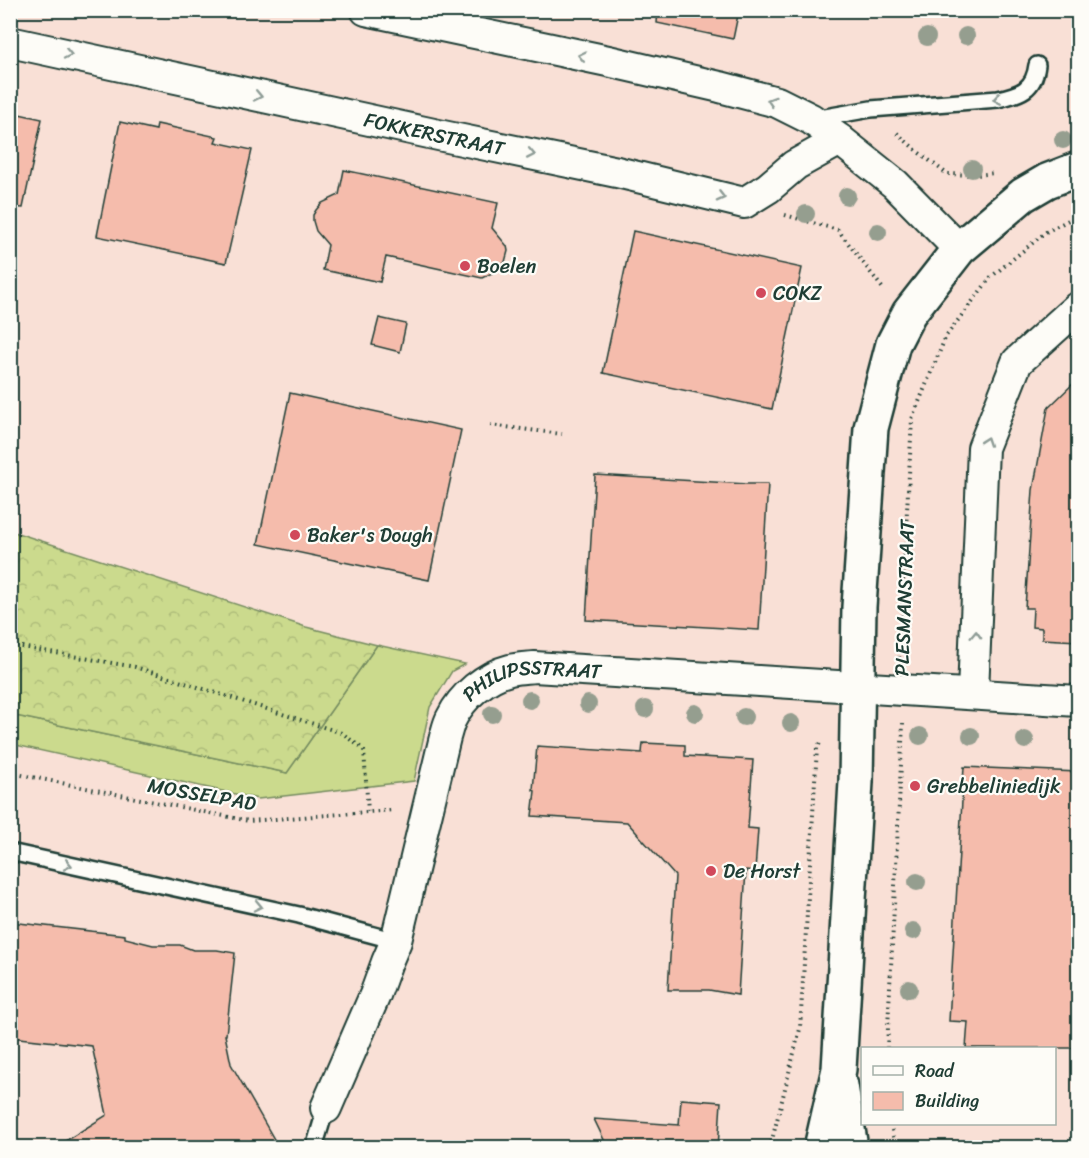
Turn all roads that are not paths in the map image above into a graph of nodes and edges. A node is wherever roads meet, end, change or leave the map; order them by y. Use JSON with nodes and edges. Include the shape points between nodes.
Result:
{"nodes":[{"id":1,"x":366,"y":10,"type":"edge"},
{"id":2,"x":10,"y":42,"type":"edge"},
{"id":3,"x":1037,"y":64,"type":"dead end"},
{"id":4,"x":811,"y":120,"type":"junction"},
{"id":5,"x":840,"y":140,"type":"junction"},
{"id":6,"x":1078,"y":169,"type":"edge"},
{"id":7,"x":959,"y":249,"type":"junction"},
{"id":8,"x":1078,"y":307,"type":"edge"},
{"id":9,"x":858,"y":687,"type":"junction"},
{"id":10,"x":974,"y":693,"type":"junction"},
{"id":11,"x":1078,"y":701,"type":"edge"},
{"id":12,"x":10,"y":852,"type":"edge"},
{"id":13,"x":396,"y":941,"type":"junction"},
{"id":14,"x":839,"y":1069,"type":"junction"},
{"id":15,"x":326,"y":1108,"type":"joint"},
{"id":16,"x":314,"y":1148,"type":"edge"},
{"id":17,"x":821,"y":1148,"type":"edge"},
{"id":18,"x":851,"y":1148,"type":"edge"}],
"edges":[{"from":4,"to":1,"type":"street","one_way":true,"via":[[777,102],[720,87]]},
{"from":2,"to":5,"type":"street","name":"FOKKERSTRAAT","one_way":true,"via":[[617,171],[744,203],[795,165]]},
{"from":3,"to":4,"type":"lane","one_way":true,"via":[[1035,77],[1016,95],[871,109]]},
{"from":4,"to":5,"type":"street"},
{"from":5,"to":7,"type":"street","via":[[895,184]]},
{"from":6,"to":7,"type":"street","via":[[1023,195]]},
{"from":7,"to":9,"type":"street","via":[[909,313],[893,344],[871,428],[859,607]]},
{"from":10,"to":8,"type":"street","one_way":true,"via":[[983,448],[1017,362]]},
{"from":9,"to":10,"type":"street","name":"PHILIPSSTRAAT"},
{"from":9,"to":13,"type":"street","name":"PHILIPSSTRAAT","via":[[534,667],[491,677],[476,687],[451,718]]},
{"from":9,"to":14,"type":"street"},
{"from":10,"to":11,"type":"street","name":"PHILIPSSTRAAT"},
{"from":12,"to":13,"type":"lane","one_way":true,"via":[[299,915]]},
{"from":13,"to":15,"type":"street","name":"PHILIPSSTRAAT"},
{"from":14,"to":17,"type":"street"},
{"from":14,"to":18,"type":"street"},
{"from":15,"to":16,"type":"lane","name":"PHILIPSSTRAAT"}]}
